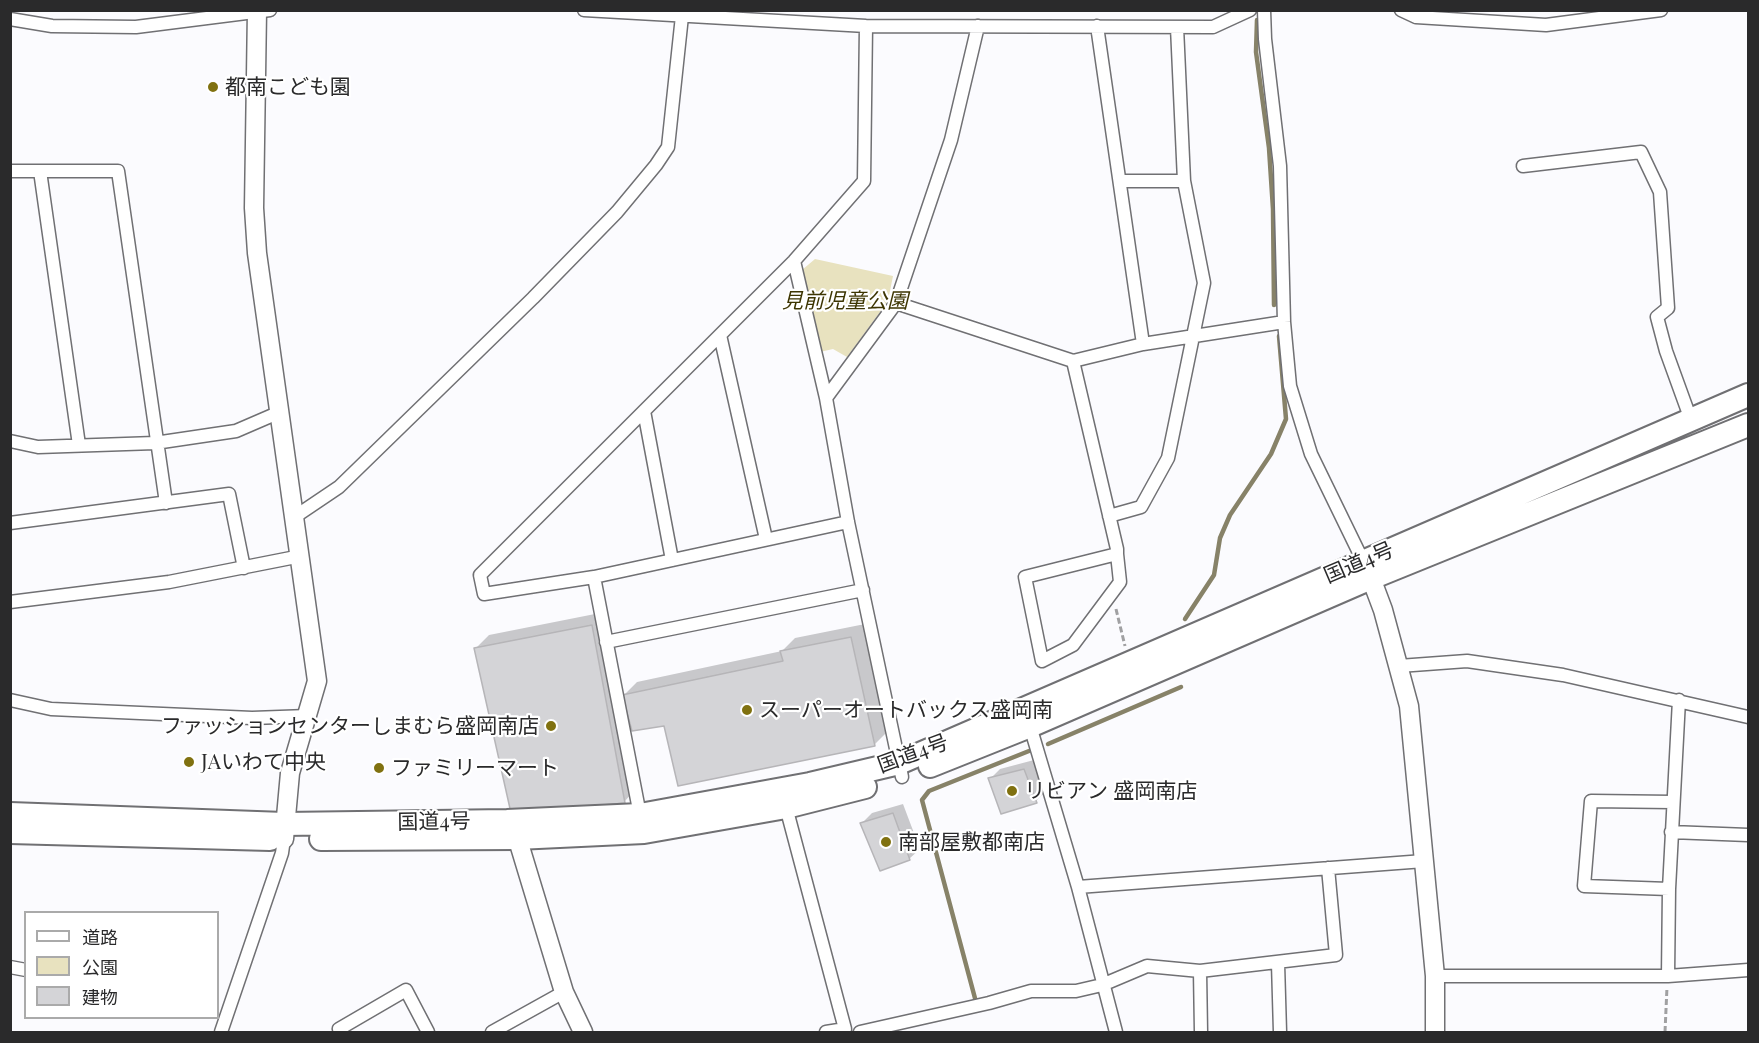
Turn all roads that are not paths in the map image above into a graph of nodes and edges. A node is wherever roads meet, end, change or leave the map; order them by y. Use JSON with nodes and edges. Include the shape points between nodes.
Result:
{"nodes":[{"id":1,"x":584,"y":10,"type":"edge"},
{"id":2,"x":1250,"y":10,"type":"edge"},
{"id":3,"x":1264,"y":10,"type":"edge"},
{"id":4,"x":1401,"y":10,"type":"edge"},
{"id":5,"x":1662,"y":10,"type":"edge"},
{"id":6,"x":261,"y":12,"type":"edge"},
{"id":7,"x":682,"y":16,"type":"junction"},
{"id":8,"x":10,"y":19,"type":"edge"},
{"id":9,"x":866,"y":26,"type":"junction"},
{"id":10,"x":978,"y":26,"type":"junction"},
{"id":11,"x":1097,"y":26,"type":"junction"},
{"id":12,"x":1177,"y":27,"type":"junction"},
{"id":13,"x":1523,"y":166,"type":"dead end"},
{"id":14,"x":10,"y":171,"type":"edge"},
{"id":15,"x":40,"y":171,"type":"junction"},
{"id":16,"x":1184,"y":181,"type":"junction"},
{"id":17,"x":1119,"y":182,"type":"junction"},
{"id":18,"x":794,"y":261,"type":"junction"},
{"id":19,"x":896,"y":303,"type":"junction"},
{"id":20,"x":1284,"y":322,"type":"junction"},
{"id":21,"x":720,"y":335,"type":"junction"},
{"id":22,"x":1193,"y":336,"type":"junction"},
{"id":23,"x":1143,"y":344,"type":"junction"},
{"id":24,"x":1073,"y":361,"type":"junction"},
{"id":25,"x":1749,"y":395,"type":"edge"},
{"id":26,"x":826,"y":398,"type":"junction"},
{"id":27,"x":644,"y":411,"type":"junction"},
{"id":28,"x":280,"y":412,"type":"junction"},
{"id":29,"x":1691,"y":420,"type":"junction"},
{"id":30,"x":1749,"y":425,"type":"edge"},
{"id":31,"x":10,"y":441,"type":"edge"},
{"id":32,"x":155,"y":443,"type":"junction"},
{"id":33,"x":79,"y":445,"type":"junction"},
{"id":34,"x":166,"y":502,"type":"junction"},
{"id":35,"x":296,"y":516,"type":"junction"},
{"id":36,"x":1109,"y":516,"type":"junction"},
{"id":37,"x":848,"y":522,"type":"junction"},
{"id":38,"x":10,"y":523,"type":"edge"},
{"id":39,"x":765,"y":539,"type":"junction"},
{"id":40,"x":1117,"y":554,"type":"junction"},
{"id":41,"x":301,"y":556,"type":"junction"},
{"id":42,"x":672,"y":560,"type":"junction"},
{"id":43,"x":244,"y":568,"type":"junction"},
{"id":44,"x":1367,"y":569,"type":"junction"},
{"id":45,"x":594,"y":576,"type":"junction"},
{"id":46,"x":863,"y":590,"type":"junction"},
{"id":47,"x":10,"y":603,"type":"edge"},
{"id":48,"x":606,"y":642,"type":"junction"},
{"id":49,"x":1399,"y":666,"type":"junction"},
{"id":50,"x":10,"y":700,"type":"edge"},
{"id":51,"x":1679,"y":700,"type":"junction"},
{"id":52,"x":308,"y":716,"type":"junction"},
{"id":53,"x":1749,"y":717,"type":"edge"},
{"id":54,"x":1030,"y":726,"type":"junction"},
{"id":55,"x":901,"y":770,"type":"junction"},
{"id":56,"x":1673,"y":802,"type":"junction"},
{"id":57,"x":786,"y":807,"type":"junction"},
{"id":58,"x":10,"y":814,"type":"edge"},
{"id":59,"x":640,"y":815,"type":"junction"},
{"id":60,"x":515,"y":830,"type":"junction"},
{"id":61,"x":284,"y":831,"type":"junction"},
{"id":62,"x":10,"y":832,"type":"edge"},
{"id":63,"x":1671,"y":832,"type":"junction"},
{"id":64,"x":1749,"y":835,"type":"edge"},
{"id":65,"x":1424,"y":861,"type":"junction"},
{"id":66,"x":1328,"y":868,"type":"junction"},
{"id":67,"x":1078,"y":887,"type":"junction"},
{"id":68,"x":1669,"y":889,"type":"junction"},
{"id":69,"x":1278,"y":963,"type":"junction"},
{"id":70,"x":1749,"y":970,"type":"edge"},
{"id":71,"x":1200,"y":971,"type":"junction"},
{"id":72,"x":1435,"y":976,"type":"junction"},
{"id":73,"x":1668,"y":976,"type":"junction"},
{"id":74,"x":1102,"y":985,"type":"junction"},
{"id":75,"x":564,"y":992,"type":"junction"},
{"id":76,"x":845,"y":1031,"type":"edge"},
{"id":77,"x":221,"y":1032,"type":"edge"},
{"id":78,"x":340,"y":1032,"type":"edge"},
{"id":79,"x":428,"y":1032,"type":"edge"},
{"id":80,"x":492,"y":1032,"type":"edge"},
{"id":81,"x":583,"y":1032,"type":"edge"},
{"id":82,"x":826,"y":1032,"type":"edge"},
{"id":83,"x":860,"y":1032,"type":"edge"},
{"id":84,"x":1116,"y":1032,"type":"edge"},
{"id":85,"x":1201,"y":1032,"type":"edge"},
{"id":86,"x":1280,"y":1032,"type":"edge"},
{"id":87,"x":1435,"y":1032,"type":"edge"}],
"edges":[{"from":1,"to":7,"type":"street"},
{"from":2,"to":12,"type":"street","via":[[1213,27]]},
{"from":3,"to":20,"type":"street","via":[[1280,166]]},
{"from":4,"to":5,"type":"street","via":[[1416,17],[1546,25]]},
{"from":6,"to":8,"type":"street","via":[[136,27],[52,26]]},
{"from":6,"to":28,"type":"street","via":[[254,208]]},
{"from":7,"to":9,"type":"street"},
{"from":7,"to":35,"type":"street","via":[[668,147],[656,165],[617,212],[533,298],[347,479]]},
{"from":9,"to":10,"type":"street"},
{"from":9,"to":18,"type":"street","via":[[864,182]]},
{"from":10,"to":11,"type":"street"},
{"from":10,"to":19,"type":"street","via":[[951,140]]},
{"from":11,"to":12,"type":"street"},
{"from":11,"to":17,"type":"street"},
{"from":12,"to":16,"type":"street"},
{"from":13,"to":29,"type":"street","via":[[1641,152],[1660,192],[1668,308],[1657,317]]},
{"from":14,"to":15,"type":"street"},
{"from":15,"to":32,"type":"street","via":[[118,171]]},
{"from":15,"to":33,"type":"street"},
{"from":16,"to":17,"type":"street"},
{"from":16,"to":22,"type":"street","via":[[1203,283]]},
{"from":17,"to":23,"type":"street"},
{"from":18,"to":21,"type":"street"},
{"from":18,"to":26,"type":"street"},
{"from":19,"to":24,"type":"street"},
{"from":19,"to":26,"type":"street"},
{"from":20,"to":22,"type":"street"},
{"from":20,"to":44,"type":"street","via":[[1290,386],[1311,454]]},
{"from":21,"to":27,"type":"street"},
{"from":21,"to":39,"type":"street"},
{"from":22,"to":23,"type":"street"},
{"from":22,"to":36,"type":"street","via":[[1168,458],[1141,507]]},
{"from":23,"to":24,"type":"street"},
{"from":24,"to":36,"type":"street"},
{"from":25,"to":29,"type":"highway","name":"国道4号"},
{"from":26,"to":37,"type":"street"},
{"from":27,"to":42,"type":"street"},
{"from":27,"to":45,"type":"street","via":[[480,575],[484,594]]},
{"from":28,"to":32,"type":"street","via":[[236,431]]},
{"from":28,"to":35,"type":"street"},
{"from":29,"to":44,"type":"highway","name":"国道4号"},
{"from":30,"to":44,"type":"highway","name":"国道4号"},
{"from":31,"to":33,"type":"street","via":[[38,447]]},
{"from":32,"to":33,"type":"street"},
{"from":32,"to":34,"type":"street"},
{"from":34,"to":38,"type":"street"},
{"from":34,"to":43,"type":"street","via":[[229,494]]},
{"from":35,"to":41,"type":"street"},
{"from":36,"to":40,"type":"street"},
{"from":37,"to":39,"type":"street"},
{"from":37,"to":46,"type":"street"},
{"from":39,"to":42,"type":"street"},
{"from":40,"to":40,"type":"street","via":[[1119,582],[1112,592],[1073,645],[1042,661],[1024,577]]},
{"from":41,"to":43,"type":"street"},
{"from":41,"to":52,"type":"street","via":[[317,681]]},
{"from":42,"to":45,"type":"street"},
{"from":43,"to":47,"type":"street"},
{"from":44,"to":49,"type":"street"},
{"from":44,"to":54,"type":"highway","name":"国道4号"},
{"from":44,"to":55,"type":"highway","name":"国道4号","via":[[1129,663]]},
{"from":45,"to":48,"type":"street"},
{"from":46,"to":48,"type":"street"},
{"from":46,"to":55,"type":"street"},
{"from":48,"to":59,"type":"street"},
{"from":49,"to":51,"type":"street","via":[[1467,661],[1563,675]]},
{"from":49,"to":65,"type":"street","via":[[1409,706]]},
{"from":50,"to":52,"type":"street","via":[[51,709],[252,718]]},
{"from":51,"to":53,"type":"street"},
{"from":51,"to":56,"type":"street"},
{"from":52,"to":61,"type":"street","via":[[290,773]]},
{"from":54,"to":55,"type":"highway","name":"国道4号"},
{"from":54,"to":67,"type":"street"},
{"from":55,"to":57,"type":"highway","name":"国道4号"},
{"from":55,"to":59,"type":"highway","name":"国道4号"},
{"from":56,"to":63,"type":"street"},
{"from":56,"to":68,"type":"street","via":[[1591,801],[1584,886]]},
{"from":57,"to":60,"type":"highway","name":"国道4号","via":[[644,832]]},
{"from":57,"to":76,"type":"street"},
{"from":58,"to":61,"type":"highway","name":"国道4号"},
{"from":59,"to":60,"type":"highway","name":"国道4号"},
{"from":60,"to":61,"type":"highway","name":"国道4号"},
{"from":60,"to":75,"type":"street"},
{"from":61,"to":62,"type":"highway","name":"国道4号"},
{"from":61,"to":77,"type":"street","via":[[282,853]]},
{"from":63,"to":64,"type":"street"},
{"from":63,"to":68,"type":"street"},
{"from":65,"to":66,"type":"street"},
{"from":65,"to":72,"type":"street"},
{"from":66,"to":67,"type":"street"},
{"from":66,"to":69,"type":"street","via":[[1336,955]]},
{"from":67,"to":74,"type":"street"},
{"from":68,"to":73,"type":"street"},
{"from":69,"to":71,"type":"street"},
{"from":69,"to":86,"type":"street"},
{"from":70,"to":73,"type":"street"},
{"from":71,"to":74,"type":"street","via":[[1147,966]]},
{"from":71,"to":85,"type":"street"},
{"from":72,"to":73,"type":"street"},
{"from":72,"to":87,"type":"street"},
{"from":74,"to":83,"type":"street","via":[[1076,991],[1031,991]]},
{"from":74,"to":84,"type":"street"},
{"from":75,"to":80,"type":"street"},
{"from":75,"to":81,"type":"street"},
{"from":76,"to":82,"type":"street"},
{"from":78,"to":79,"type":"street","via":[[339,1029],[406,990]]}]}
